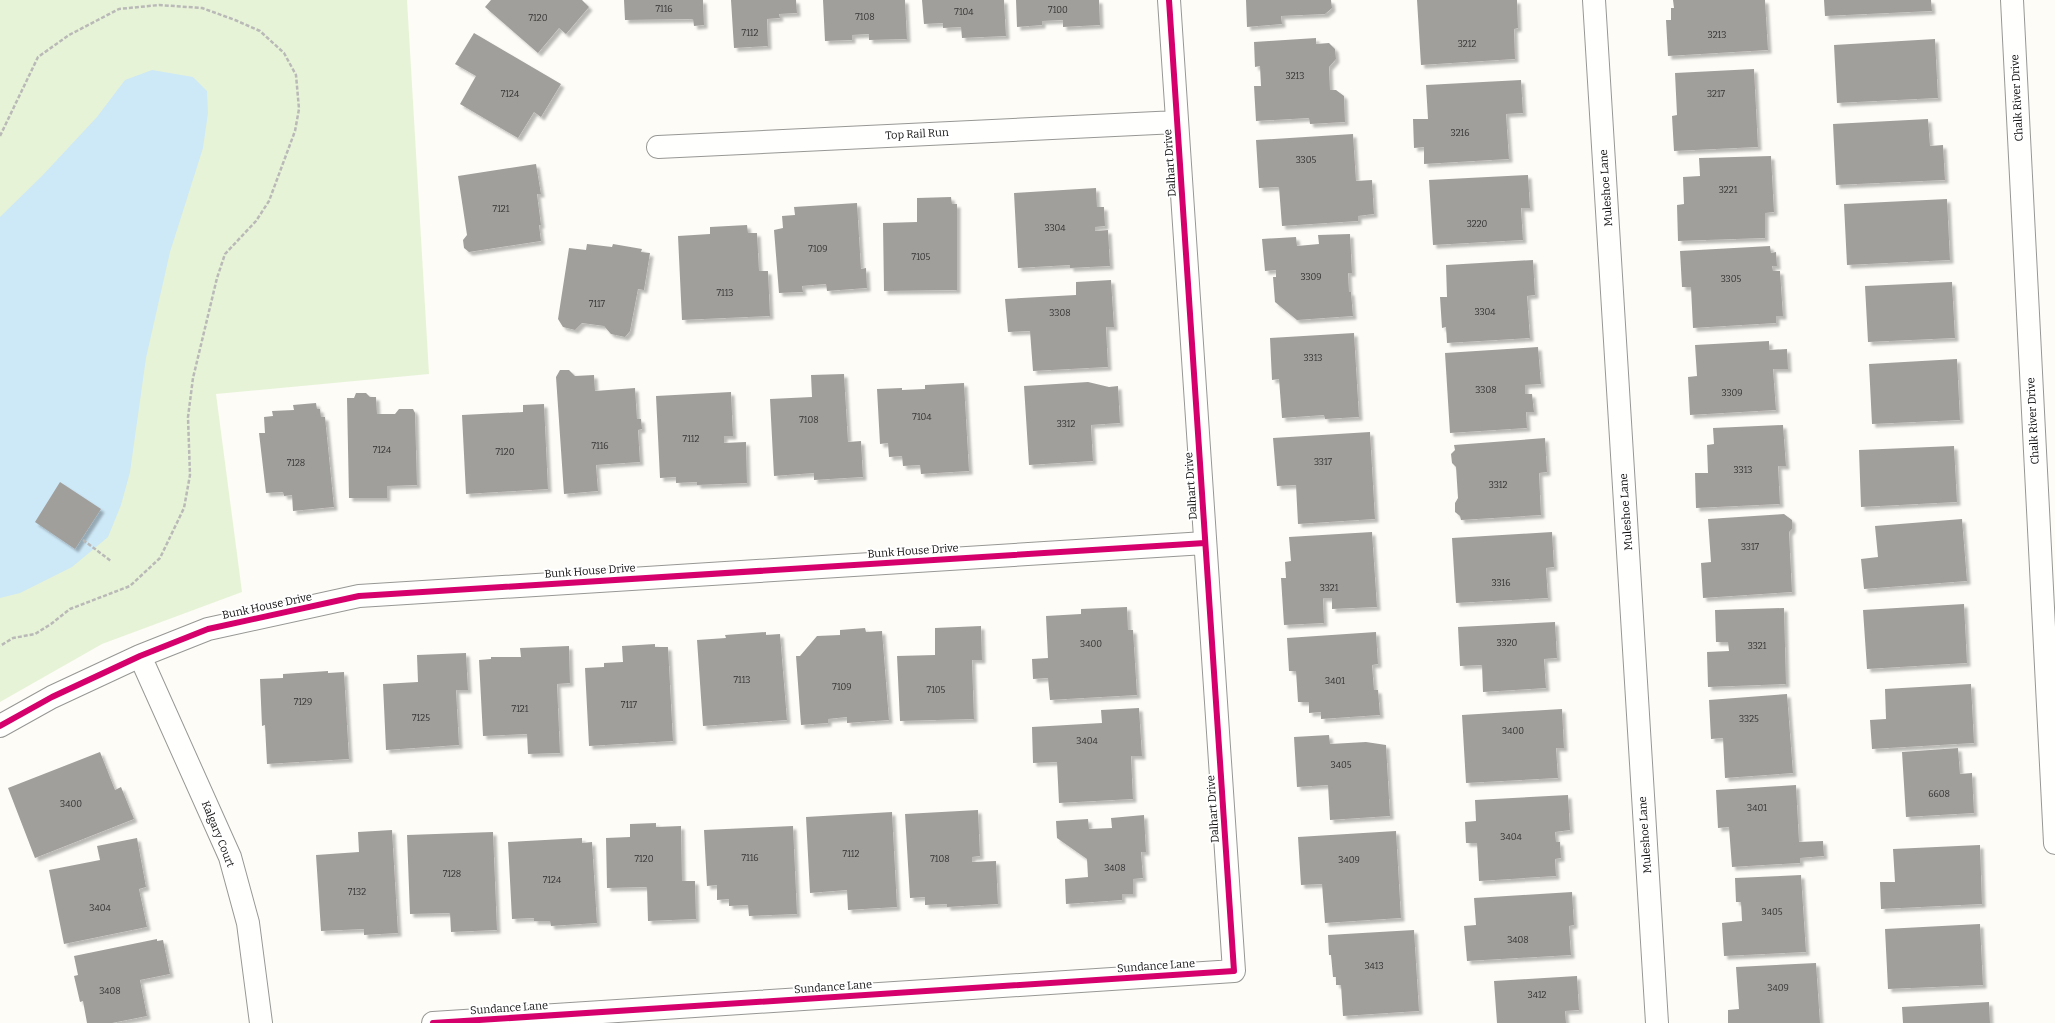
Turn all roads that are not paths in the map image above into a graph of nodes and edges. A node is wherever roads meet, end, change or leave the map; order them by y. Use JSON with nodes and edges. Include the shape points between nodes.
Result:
{"nodes":[{"id":1,"x":1169,"y":0,"type":"edge"},
{"id":2,"x":1594,"y":0,"type":"edge"},
{"id":3,"x":2012,"y":0,"type":"edge"},
{"id":4,"x":1177,"y":122,"type":"junction"},
{"id":5,"x":658,"y":147,"type":"dead end"},
{"id":6,"x":1205,"y":543,"type":"junction"},
{"id":7,"x":140,"y":656,"type":"junction"},
{"id":8,"x":0,"y":726,"type":"edge"},
{"id":9,"x":2055,"y":843,"type":"edge"},
{"id":10,"x":1234,"y":970,"type":"joint"},
{"id":11,"x":261,"y":1023,"type":"edge"},
{"id":12,"x":433,"y":1023,"type":"edge"},
{"id":13,"x":1657,"y":1023,"type":"edge"}],
"edges":[{"from":1,"to":4,"type":"street","name":"Dalhart Drive"},
{"from":2,"to":13,"type":"street","name":"Muleshoe Lane"},
{"from":3,"to":9,"type":"street","name":"Chalk River Drive"},
{"from":4,"to":5,"type":"street","name":"Top Rail Run"},
{"from":4,"to":6,"type":"street","name":"Dalhart Drive"},
{"from":6,"to":7,"type":"street","name":"Bunk House Drive","via":[[359,596],[208,629]]},
{"from":6,"to":10,"type":"street","name":"Dalhart Drive"},
{"from":7,"to":8,"type":"street","name":"Bunk House Drive"},
{"from":7,"to":11,"type":"street","name":"Kalgary Court","via":[[230,857],[248,923]]},
{"from":10,"to":12,"type":"street","name":"Sundance Lane"}]}
